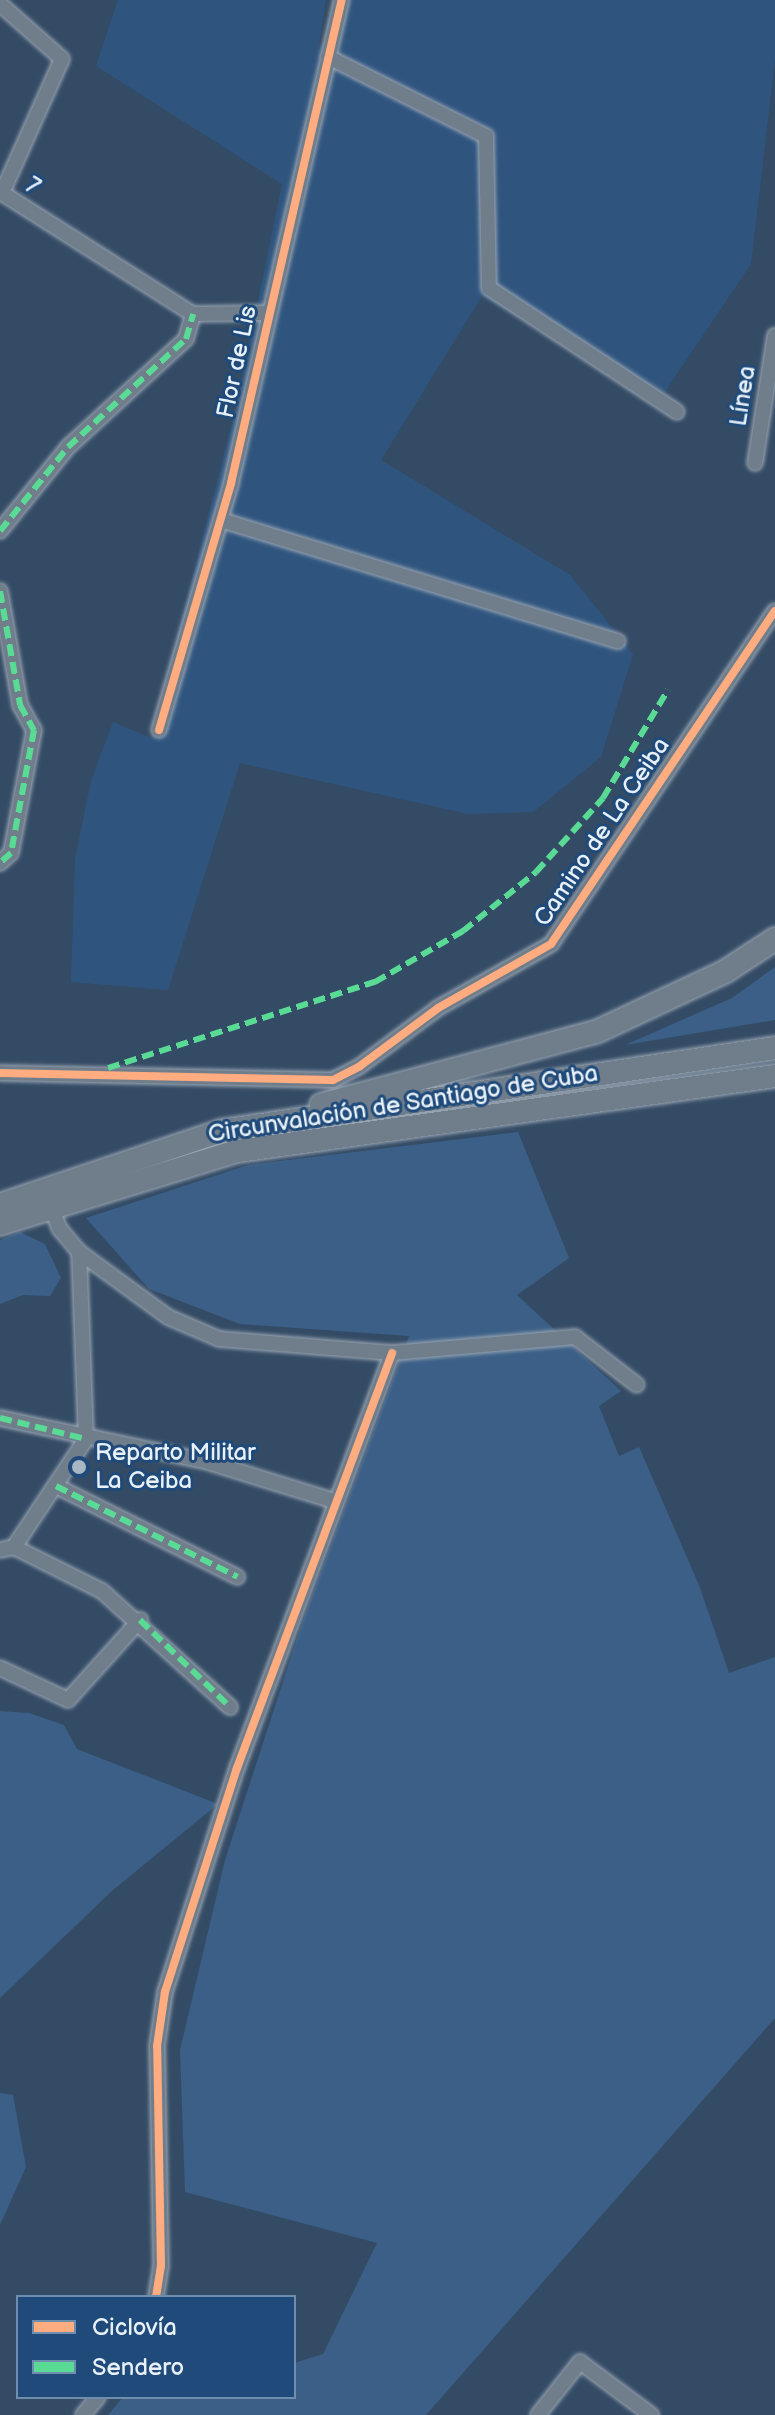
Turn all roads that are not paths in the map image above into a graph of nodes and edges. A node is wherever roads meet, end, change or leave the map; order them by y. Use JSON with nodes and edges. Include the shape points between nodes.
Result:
{"nodes":[{"id":1,"x":342,"y":0,"type":"edge"},
{"id":2,"x":0,"y":4,"type":"edge"},
{"id":3,"x":328,"y":57,"type":"junction"},
{"id":4,"x":269,"y":313,"type":"junction"},
{"id":5,"x":193,"y":314,"type":"junction"},
{"id":6,"x":775,"y":336,"type":"edge"},
{"id":7,"x":677,"y":412,"type":"dead end"},
{"id":8,"x":755,"y":463,"type":"dead end"},
{"id":9,"x":221,"y":520,"type":"junction"},
{"id":10,"x":0,"y":531,"type":"edge"},
{"id":11,"x":0,"y":591,"type":"edge"},
{"id":12,"x":775,"y":611,"type":"edge"},
{"id":13,"x":618,"y":641,"type":"dead end"},
{"id":14,"x":159,"y":730,"type":"dead end"},
{"id":15,"x":0,"y":863,"type":"edge"},
{"id":16,"x":775,"y":939,"type":"edge"},
{"id":17,"x":775,"y":1048,"type":"edge"},
{"id":18,"x":360,"y":1066,"type":"junction"},
{"id":19,"x":0,"y":1073,"type":"edge"},
{"id":20,"x":775,"y":1076,"type":"edge"},
{"id":21,"x":775,"y":1090,"type":"edge"},
{"id":22,"x":601,"y":1099,"type":"junction"},
{"id":23,"x":338,"y":1101,"type":"junction"},
{"id":24,"x":221,"y":1131,"type":"junction"},
{"id":25,"x":48,"y":1198,"type":"junction"},
{"id":26,"x":0,"y":1205,"type":"edge"},
{"id":27,"x":0,"y":1224,"type":"edge"},
{"id":28,"x":79,"y":1252,"type":"junction"},
{"id":29,"x":392,"y":1353,"type":"junction"},
{"id":30,"x":637,"y":1385,"type":"dead end"},
{"id":31,"x":0,"y":1418,"type":"edge"},
{"id":32,"x":86,"y":1439,"type":"junction"},
{"id":33,"x":56,"y":1486,"type":"junction"},
{"id":34,"x":334,"y":1501,"type":"junction"},
{"id":35,"x":7,"y":1548,"type":"edge"},
{"id":36,"x":238,"y":1577,"type":"dead end"},
{"id":37,"x":140,"y":1620,"type":"junction"},
{"id":38,"x":0,"y":1668,"type":"edge"},
{"id":39,"x":230,"y":1707,"type":"dead end"},
{"id":40,"x":156,"y":2295,"type":"edge"},
{"id":41,"x":96,"y":2399,"type":"edge"},
{"id":42,"x":83,"y":2415,"type":"edge"},
{"id":43,"x":538,"y":2415,"type":"edge"},
{"id":44,"x":651,"y":2415,"type":"edge"}],
"edges":[{"from":1,"to":3,"type":"street","name":"Flor de Lis"},
{"from":2,"to":5,"type":"street","name":"7","via":[[62,59],[2,193]]},
{"from":3,"to":4,"type":"street","name":"Flor de Lis"},
{"from":3,"to":7,"type":"street","via":[[486,136],[489,288]]},
{"from":4,"to":5,"type":"street"},
{"from":4,"to":9,"type":"street","name":"Flor de Lis"},
{"from":5,"to":10,"type":"street","via":[[186,339],[68,447]]},
{"from":6,"to":8,"type":"street","name":"Línea"},
{"from":9,"to":13,"type":"street"},
{"from":9,"to":14,"type":"street","name":"Flor de Lis"},
{"from":11,"to":15,"type":"street","via":[[20,705],[34,730],[11,853]]},
{"from":12,"to":18,"type":"street","name":"Camino de La Ceiba","via":[[551,944],[438,1008]]},
{"from":16,"to":23,"type":"highway","via":[[726,971],[596,1032]]},
{"from":17,"to":24,"type":"highway","name":"Circunvalación de Santiago de Cuba"},
{"from":18,"to":19,"type":"street","name":"Camino de La Ceiba","via":[[333,1080]]},
{"from":18,"to":23,"type":"street"},
{"from":20,"to":22,"type":"highway","name":"Circunvalación de Santiago de Cuba"},
{"from":21,"to":22,"type":"highway"},
{"from":22,"to":25,"type":"highway","name":"Circunvalación de Santiago de Cuba","via":[[238,1151]]},
{"from":23,"to":24,"type":"highway"},
{"from":24,"to":25,"type":"highway","name":"Circunvalación de Santiago de Cuba"},
{"from":25,"to":26,"type":"highway","name":"Circunvalación de Santiago de Cuba"},
{"from":25,"to":27,"type":"highway","name":"Circunvalación de Santiago de Cuba"},
{"from":25,"to":28,"type":"street","via":[[59,1228]]},
{"from":28,"to":29,"type":"street","via":[[168,1317],[219,1339]]},
{"from":28,"to":32,"type":"street"},
{"from":29,"to":30,"type":"street","via":[[575,1337]]},
{"from":29,"to":34,"type":"street"},
{"from":31,"to":32,"type":"street"},
{"from":32,"to":33,"type":"street"},
{"from":32,"to":34,"type":"street","via":[[208,1462]]},
{"from":33,"to":35,"type":"street"},
{"from":33,"to":36,"type":"street"},
{"from":34,"to":40,"type":"street","via":[[227,1796],[165,1992],[157,2046],[161,2274]]},
{"from":35,"to":37,"type":"street","via":[[72,1572]]},
{"from":37,"to":38,"type":"street","via":[[68,1700]]},
{"from":37,"to":39,"type":"street"},
{"from":41,"to":42,"type":"street"},
{"from":43,"to":44,"type":"street","via":[[580,2362]]}]}
